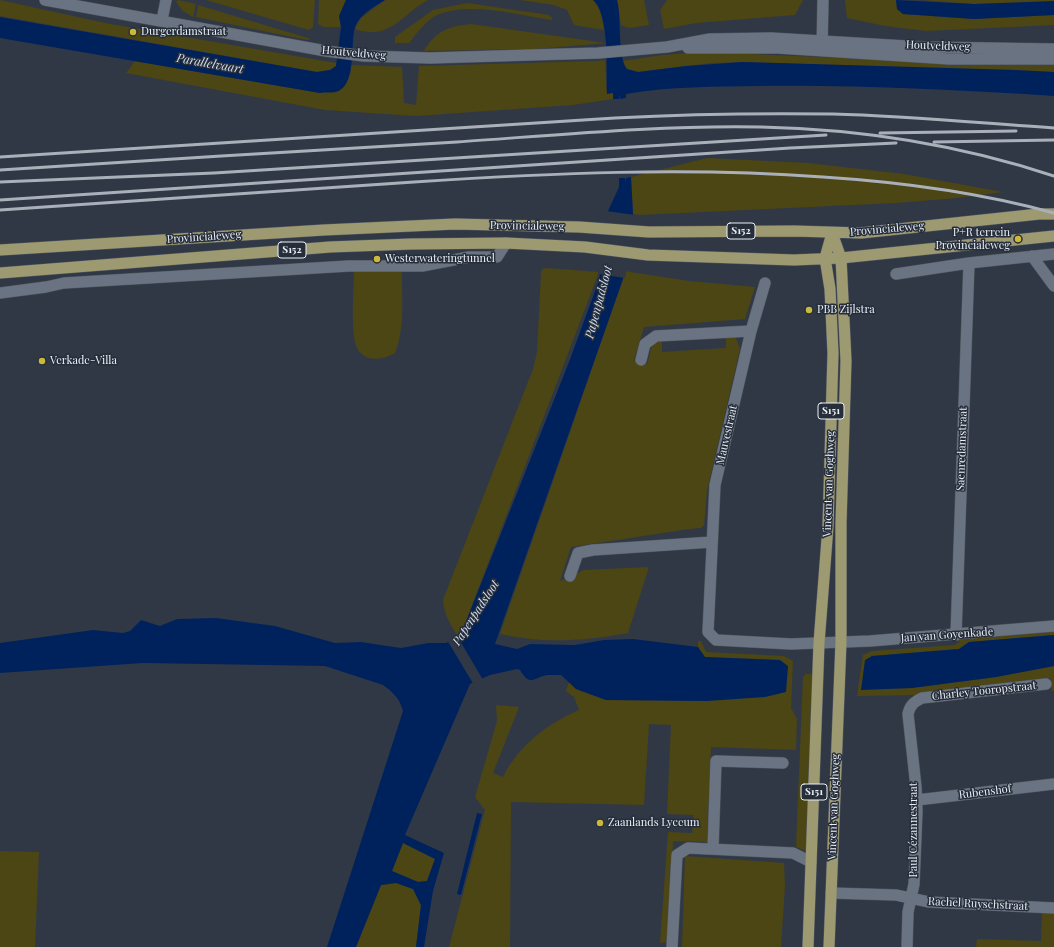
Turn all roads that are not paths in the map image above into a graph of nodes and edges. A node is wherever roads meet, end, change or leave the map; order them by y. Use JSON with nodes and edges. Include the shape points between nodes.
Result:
{"nodes":[{"id":1,"x":45,"y":0,"type":"edge"},
{"id":2,"x":166,"y":0,"type":"edge"},
{"id":3,"x":823,"y":0,"type":"edge"},
{"id":4,"x":162,"y":20,"type":"junction"},
{"id":5,"x":822,"y":45,"type":"junction"},
{"id":6,"x":1054,"y":49,"type":"edge"},
{"id":7,"x":1054,"y":59,"type":"edge"},
{"id":8,"x":1054,"y":214,"type":"edge"},
{"id":9,"x":832,"y":232,"type":"junction"},
{"id":10,"x":1054,"y":236,"type":"edge"},
{"id":11,"x":506,"y":242,"type":"junction"},
{"id":12,"x":0,"y":250,"type":"edge"},
{"id":13,"x":1054,"y":254,"type":"edge"},
{"id":14,"x":1032,"y":256,"type":"junction"},
{"id":15,"x":825,"y":258,"type":"junction"},
{"id":16,"x":841,"y":258,"type":"junction"},
{"id":17,"x":969,"y":263,"type":"junction"},
{"id":18,"x":0,"y":273,"type":"edge"},
{"id":19,"x":896,"y":274,"type":"dead end"},
{"id":20,"x":765,"y":282,"type":"dead end"},
{"id":21,"x":1054,"y":286,"type":"edge"},
{"id":22,"x":0,"y":293,"type":"edge"},
{"id":23,"x":751,"y":330,"type":"junction"},
{"id":24,"x":642,"y":360,"type":"dead end"},
{"id":25,"x":712,"y":542,"type":"junction"},
{"id":26,"x":570,"y":576,"type":"dead end"},
{"id":27,"x":1054,"y":626,"type":"edge"},
{"id":28,"x":956,"y":635,"type":"junction"},
{"id":29,"x":841,"y":642,"type":"junction"},
{"id":30,"x":819,"y":643,"type":"junction"},
{"id":31,"x":1046,"y":684,"type":"dead end"},
{"id":32,"x":908,"y":714,"type":"joint"},
{"id":33,"x":783,"y":763,"type":"dead end"},
{"id":34,"x":1054,"y":784,"type":"edge"},
{"id":35,"x":917,"y":800,"type":"junction"},
{"id":36,"x":713,"y":849,"type":"junction"},
{"id":37,"x":811,"y":862,"type":"junction"},
{"id":38,"x":831,"y":893,"type":"junction"},
{"id":39,"x":912,"y":898,"type":"junction"},
{"id":40,"x":1054,"y":908,"type":"edge"},
{"id":41,"x":672,"y":947,"type":"edge"},
{"id":42,"x":808,"y":947,"type":"edge"},
{"id":43,"x":829,"y":947,"type":"edge"},
{"id":44,"x":907,"y":947,"type":"edge"}],
"edges":[{"from":1,"to":4,"type":"street","name":"Houtveldweg"},
{"from":2,"to":4,"type":"street"},
{"from":3,"to":5,"type":"street"},
{"from":4,"to":5,"type":"street","name":"Houtveldweg","via":[[364,56],[430,58],[598,53],[667,47],[778,48]]},
{"from":5,"to":6,"type":"street","name":"Houtveldweg"},
{"from":5,"to":7,"type":"street","name":"Houtveldweg","via":[[949,59]]},
{"from":8,"to":9,"type":"main road","name":"Provincialeweg","number":"S152","via":[[861,233]]},
{"from":9,"to":12,"type":"main road","name":"Provincialeweg","number":"S152","via":[[649,232],[579,227],[440,225]]},
{"from":9,"to":15,"type":"main road","name":"Vincent van Goghweg","number":"S151"},
{"from":9,"to":16,"type":"main road","name":"Vincent van Goghweg","number":"S151"},
{"from":10,"to":16,"type":"main road","name":"Provincialeweg","number":"S152"},
{"from":11,"to":15,"type":"main road","name":"Provincialeweg","number":"S152","via":[[585,247],[648,255],[781,260]]},
{"from":11,"to":18,"type":"main road","name":"Provincialeweg","number":"S152","via":[[330,247]]},
{"from":11,"to":22,"type":"street","name":"Provincialeweg","via":[[497,257],[469,257],[422,266],[349,266],[64,283]]},
{"from":13,"to":14,"type":"street"},
{"from":14,"to":17,"type":"street"},
{"from":14,"to":21,"type":"street"},
{"from":15,"to":16,"type":"main road","name":"Provincialeweg","number":"S152"},
{"from":15,"to":30,"type":"main road","name":"Vincent van Goghweg","number":"S151","via":[[830,289],[833,353],[828,526]]},
{"from":16,"to":29,"type":"main road","name":"Vincent van Goghweg","number":"S151","via":[[846,361],[841,523]]},
{"from":17,"to":19,"type":"street"},
{"from":17,"to":28,"type":"street","name":"Saenredamstraat"},
{"from":20,"to":23,"type":"street","name":"Mauvestraat"},
{"from":23,"to":24,"type":"street","via":[[656,336],[645,344]]},
{"from":23,"to":25,"type":"street","name":"Mauvestraat","via":[[715,485]]},
{"from":25,"to":26,"type":"street","via":[[578,553]]},
{"from":25,"to":30,"type":"street","name":"Mauvestraat","via":[[708,632],[716,640]]},
{"from":27,"to":28,"type":"street","name":"Jan van Goyenkade"},
{"from":28,"to":29,"type":"street","name":"Jan van Goyenkade"},
{"from":29,"to":30,"type":"street"},
{"from":29,"to":38,"type":"main road","name":"Vincent van Goghweg","number":"S151"},
{"from":30,"to":37,"type":"main road","name":"Vincent van Goghweg","number":"S151"},
{"from":31,"to":32,"type":"street","name":"Charley Tooropstraat","via":[[922,698],[914,702]]},
{"from":32,"to":35,"type":"street","name":"Paul Cézannestraat"},
{"from":33,"to":36,"type":"street","via":[[716,761]]},
{"from":34,"to":35,"type":"street","name":"Rubenshof"},
{"from":35,"to":39,"type":"street","name":"Paul Cézannestraat"},
{"from":36,"to":37,"type":"street","name":"Vincent van Goghweg","via":[[792,853]]},
{"from":36,"to":41,"type":"street","name":"Vincent van Goghweg","via":[[688,848],[677,855]]},
{"from":37,"to":42,"type":"main road","name":"Vincent van Goghweg","number":"S151"},
{"from":38,"to":39,"type":"street","name":"Rachel Ruyschstraat","via":[[896,894]]},
{"from":38,"to":43,"type":"main road","name":"Vincent van Goghweg","number":"S151"},
{"from":39,"to":40,"type":"street","name":"Rachel Ruyschstraat","via":[[929,902]]},
{"from":39,"to":44,"type":"street","name":"Paul Cézannestraat","via":[[908,912]]}]}
